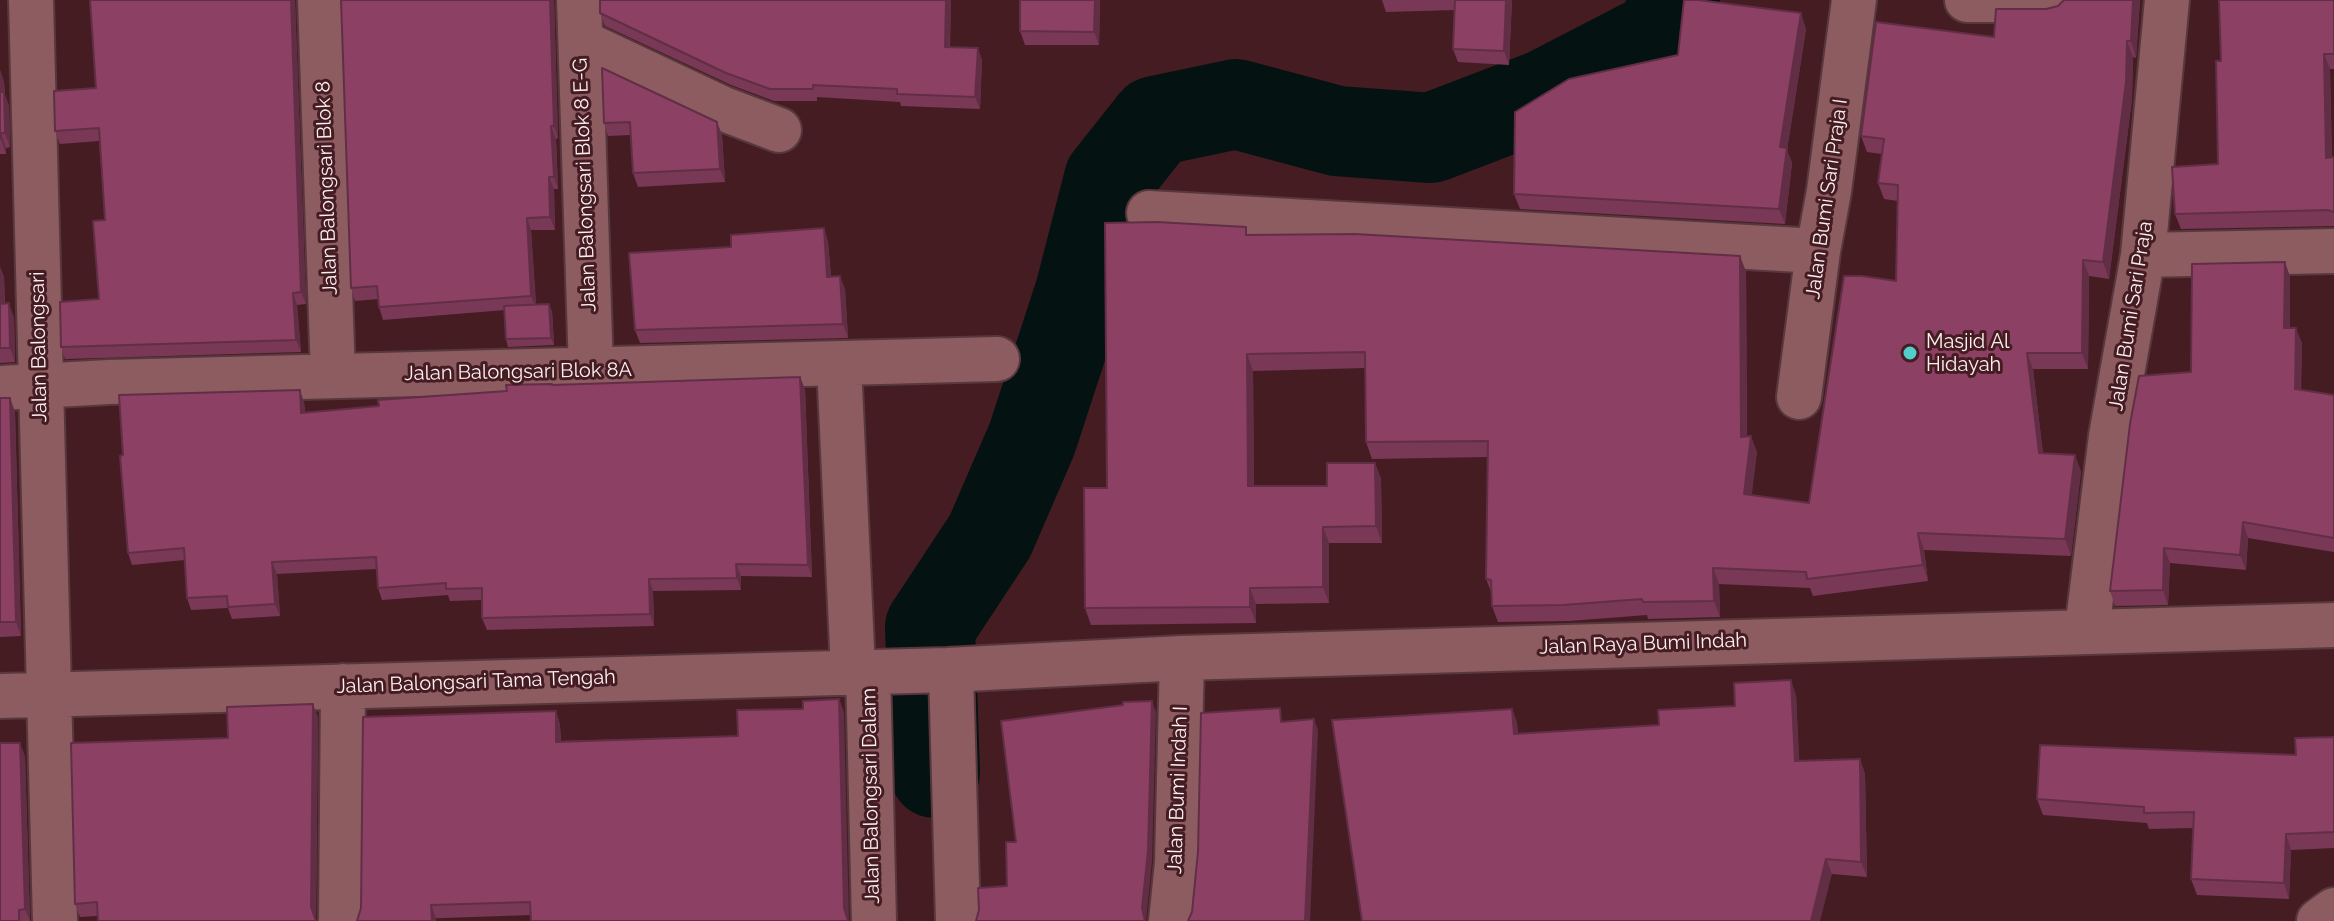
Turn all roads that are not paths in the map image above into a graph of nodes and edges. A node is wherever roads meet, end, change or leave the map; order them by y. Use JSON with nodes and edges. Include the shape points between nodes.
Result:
{"nodes":[{"id":1,"x":31,"y":0,"type":"edge"},
{"id":2,"x":320,"y":0,"type":"edge"},
{"id":3,"x":1854,"y":0,"type":"edge"},
{"id":4,"x":1967,"y":0,"type":"edge"},
{"id":5,"x":2052,"y":0,"type":"edge"},
{"id":6,"x":2167,"y":0,"type":"edge"},
{"id":7,"x":580,"y":21,"type":"edge"},
{"id":8,"x":779,"y":130,"type":"dead end"},
{"id":9,"x":1149,"y":213,"type":"dead end"},
{"id":10,"x":1818,"y":251,"type":"junction"},
{"id":11,"x":2334,"y":251,"type":"edge"},
{"id":12,"x":2143,"y":255,"type":"junction"},
{"id":13,"x":997,"y":359,"type":"dead end"},
{"id":14,"x":839,"y":364,"type":"junction"},
{"id":15,"x":591,"y":370,"type":"junction"},
{"id":16,"x":333,"y":376,"type":"junction"},
{"id":17,"x":20,"y":388,"type":"edge"},
{"id":18,"x":1799,"y":397,"type":"dead end"},
{"id":19,"x":2334,"y":625,"type":"edge"},
{"id":20,"x":2087,"y":630,"type":"junction"},
{"id":21,"x":1182,"y":658,"type":"junction"},
{"id":22,"x":949,"y":670,"type":"junction"},
{"id":23,"x":873,"y":671,"type":"junction"},
{"id":24,"x":343,"y":686,"type":"junction"},
{"id":25,"x":48,"y":694,"type":"junction"},
{"id":26,"x":0,"y":696,"type":"edge"},
{"id":27,"x":2334,"y":910,"type":"edge"},
{"id":28,"x":55,"y":921,"type":"edge"},
{"id":29,"x":341,"y":921,"type":"edge"},
{"id":30,"x":874,"y":921,"type":"edge"},
{"id":31,"x":958,"y":921,"type":"edge"},
{"id":32,"x":1171,"y":921,"type":"edge"},
{"id":33,"x":2319,"y":921,"type":"edge"}],
"edges":[{"from":1,"to":17,"type":"street","name":"Jalan Balongsari"},
{"from":2,"to":16,"type":"street","name":"Jalan Balongsari Blok 8"},
{"from":3,"to":10,"type":"street","name":"Jalan Bumi Sari Praja I"},
{"from":4,"to":5,"type":"street"},
{"from":6,"to":12,"type":"street","name":"Jalan Bumi Sari Praja"},
{"from":7,"to":8,"type":"street","via":[[721,108]]},
{"from":7,"to":15,"type":"street","name":"Jalan Balongsari Blok 8 E-G"},
{"from":9,"to":10,"type":"street"},
{"from":10,"to":18,"type":"street","name":"Jalan Bumi Sari Praja I"},
{"from":11,"to":12,"type":"street"},
{"from":12,"to":20,"type":"street","name":"Jalan Bumi Sari Praja","via":[[2111,436]]},
{"from":13,"to":14,"type":"street","name":"Jalan Balongsari Blok 8A"},
{"from":14,"to":15,"type":"street","name":"Jalan Balongsari Blok 8A"},
{"from":14,"to":23,"type":"street","name":"Jalan Balongsari Dalam"},
{"from":15,"to":16,"type":"street","name":"Jalan Balongsari Blok 8A"},
{"from":16,"to":17,"type":"street","name":"Jalan Balongsari Blok 8A"},
{"from":17,"to":25,"type":"street","name":"Jalan Balongsari"},
{"from":19,"to":20,"type":"street","name":"Jalan Raya Bumi Indah"},
{"from":20,"to":21,"type":"street","name":"Jalan Raya Bumi Indah"},
{"from":21,"to":22,"type":"street","name":"Jalan Raya Bumi Indah"},
{"from":21,"to":32,"type":"street","name":"Jalan Bumi Indah I"},
{"from":22,"to":23,"type":"street","name":"Jalan Balongsari Tama Tengah"},
{"from":22,"to":31,"type":"street"},
{"from":23,"to":24,"type":"street","name":"Jalan Balongsari Tama Tengah"},
{"from":23,"to":30,"type":"street","name":"Jalan Balongsari Dalam"},
{"from":24,"to":25,"type":"street","name":"Jalan Balongsari Tama Tengah"},
{"from":24,"to":29,"type":"street"},
{"from":25,"to":26,"type":"street","name":"Jalan Balongsari Tama Tengah"},
{"from":25,"to":28,"type":"street","name":"Jalan Balongsari"},
{"from":27,"to":33,"type":"street"}]}
